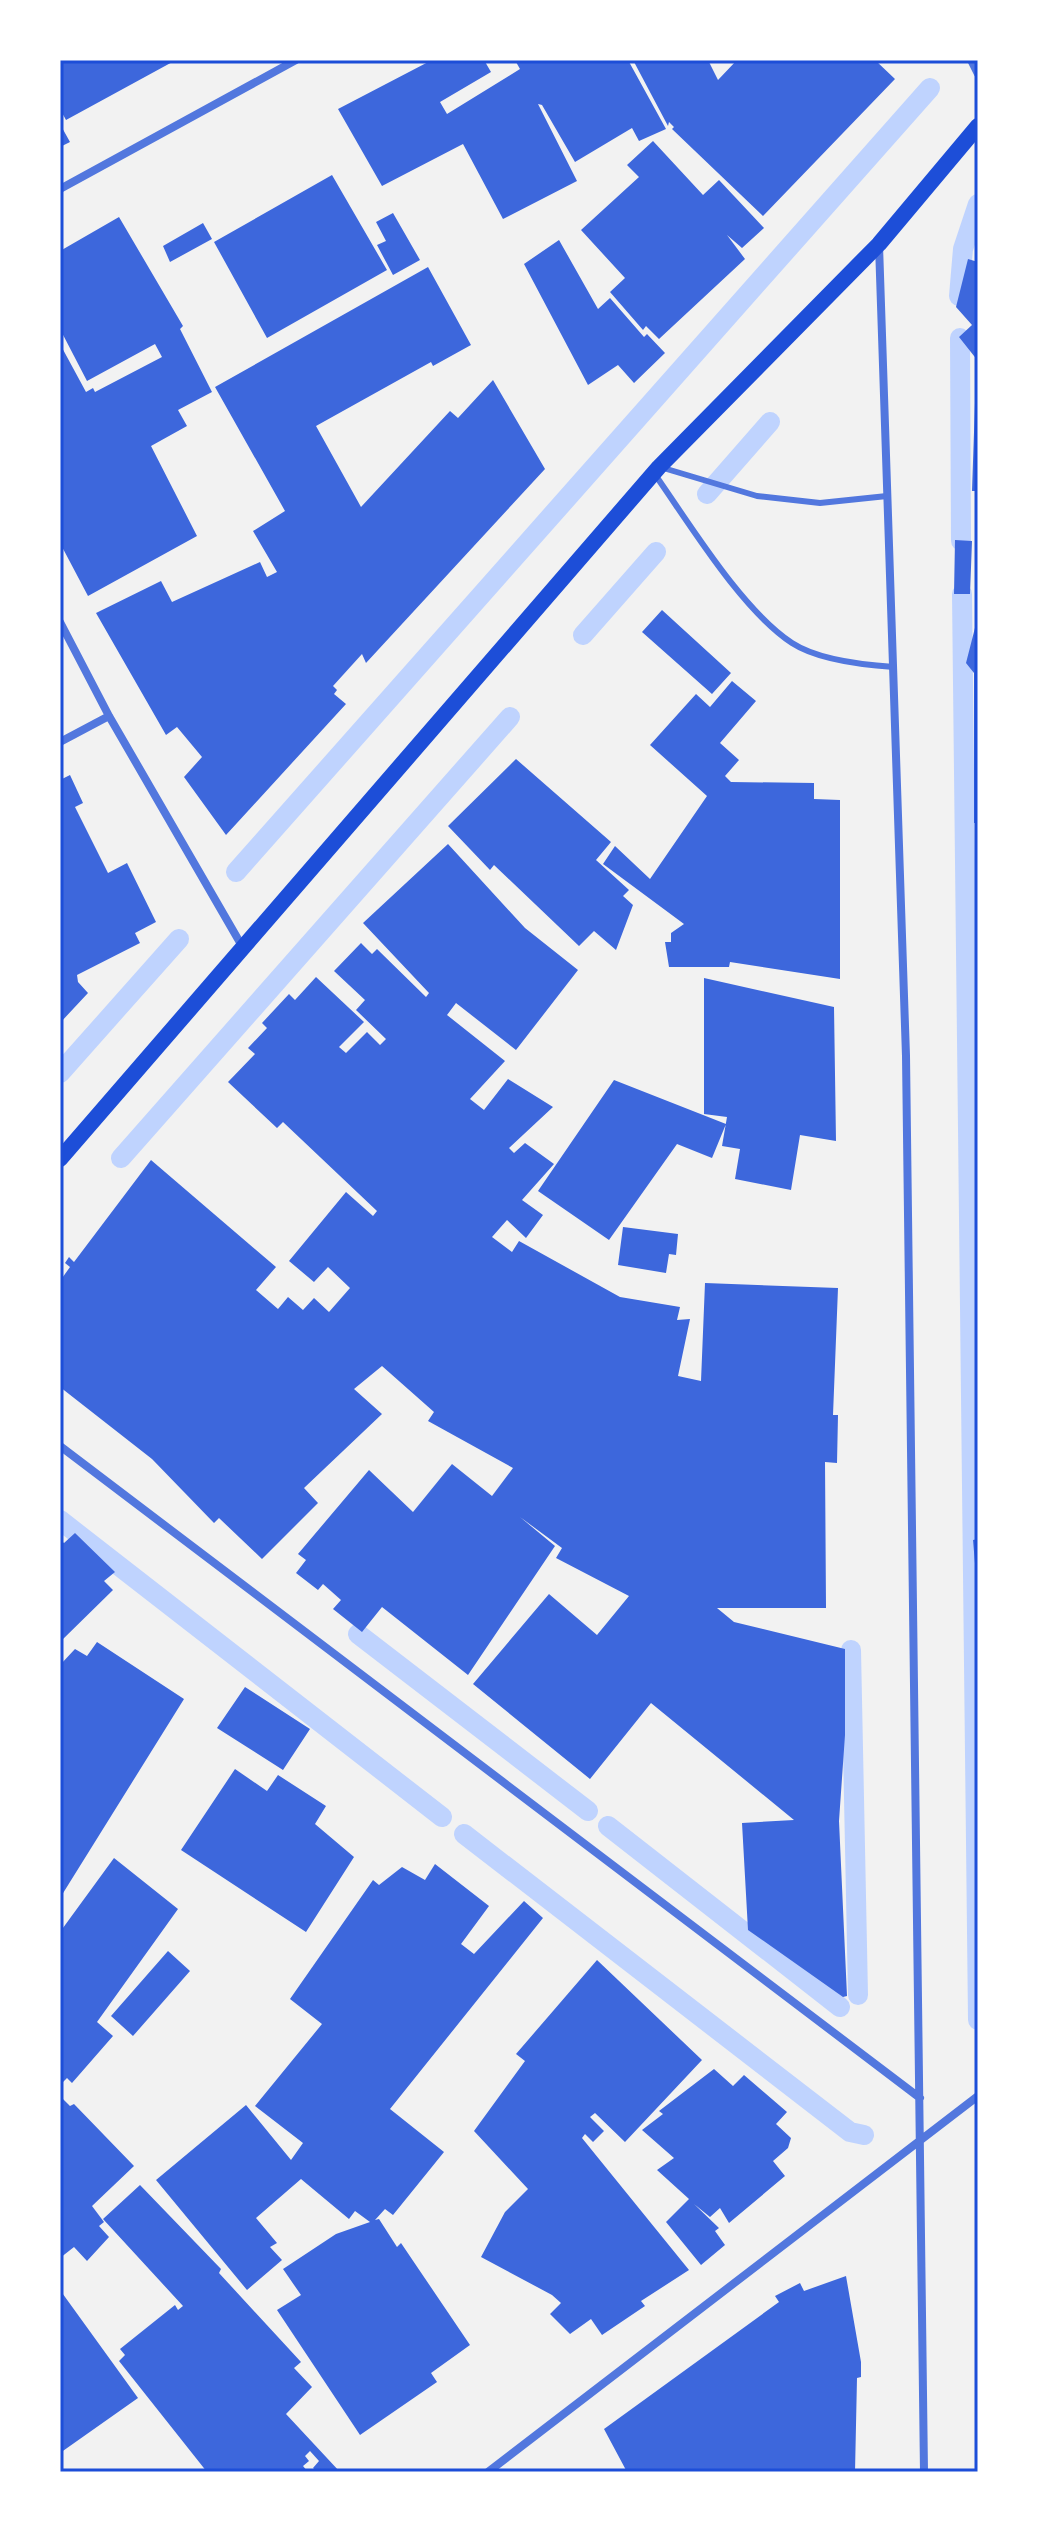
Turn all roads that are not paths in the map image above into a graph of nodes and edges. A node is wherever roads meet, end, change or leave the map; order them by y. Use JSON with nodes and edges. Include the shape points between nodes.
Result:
{"nodes":[{"id":1,"x":296,"y":60,"type":"edge"},
{"id":2,"x":971,"y":60,"type":"edge"},
{"id":3,"x":978,"y":74,"type":"edge"},
{"id":4,"x":978,"y":126,"type":"edge"},
{"id":5,"x":60,"y":189,"type":"edge"},
{"id":6,"x":879,"y":244,"type":"junction"},
{"id":7,"x":656,"y":470,"type":"junction"},
{"id":8,"x":887,"y":496,"type":"junction"},
{"id":9,"x":60,"y":622,"type":"edge"},
{"id":10,"x":894,"y":667,"type":"junction"},
{"id":11,"x":109,"y":716,"type":"junction"},
{"id":12,"x":60,"y":742,"type":"edge"},
{"id":13,"x":242,"y":946,"type":"junction"},
{"id":14,"x":60,"y":1159,"type":"edge"},
{"id":15,"x":60,"y":1446,"type":"edge"},
{"id":16,"x":978,"y":2096,"type":"edge"},
{"id":17,"x":920,"y":2098,"type":"junction"},
{"id":18,"x":920,"y":2139,"type":"junction"},
{"id":19,"x":488,"y":2472,"type":"edge"},
{"id":20,"x":924,"y":2472,"type":"edge"}],
"edges":[{"from":1,"to":5,"type":"street"},
{"from":2,"to":3,"type":"street"},
{"from":4,"to":6,"type":"main road"},
{"from":6,"to":7,"type":"main road"},
{"from":6,"to":8,"type":"street"},
{"from":7,"to":8,"type":"lane","via":[[757,496],[820,503]]},
{"from":7,"to":10,"type":"lane","via":[[752,606],[793,644],[856,665]]},
{"from":7,"to":13,"type":"main road"},
{"from":8,"to":10,"type":"street"},
{"from":9,"to":11,"type":"street"},
{"from":10,"to":17,"type":"street","via":[[906,1056]]},
{"from":11,"to":12,"type":"street"},
{"from":11,"to":13,"type":"street"},
{"from":13,"to":14,"type":"main road"},
{"from":15,"to":17,"type":"street"},
{"from":16,"to":18,"type":"street"},
{"from":17,"to":18,"type":"street"},
{"from":18,"to":19,"type":"street"},
{"from":18,"to":20,"type":"street"}]}
